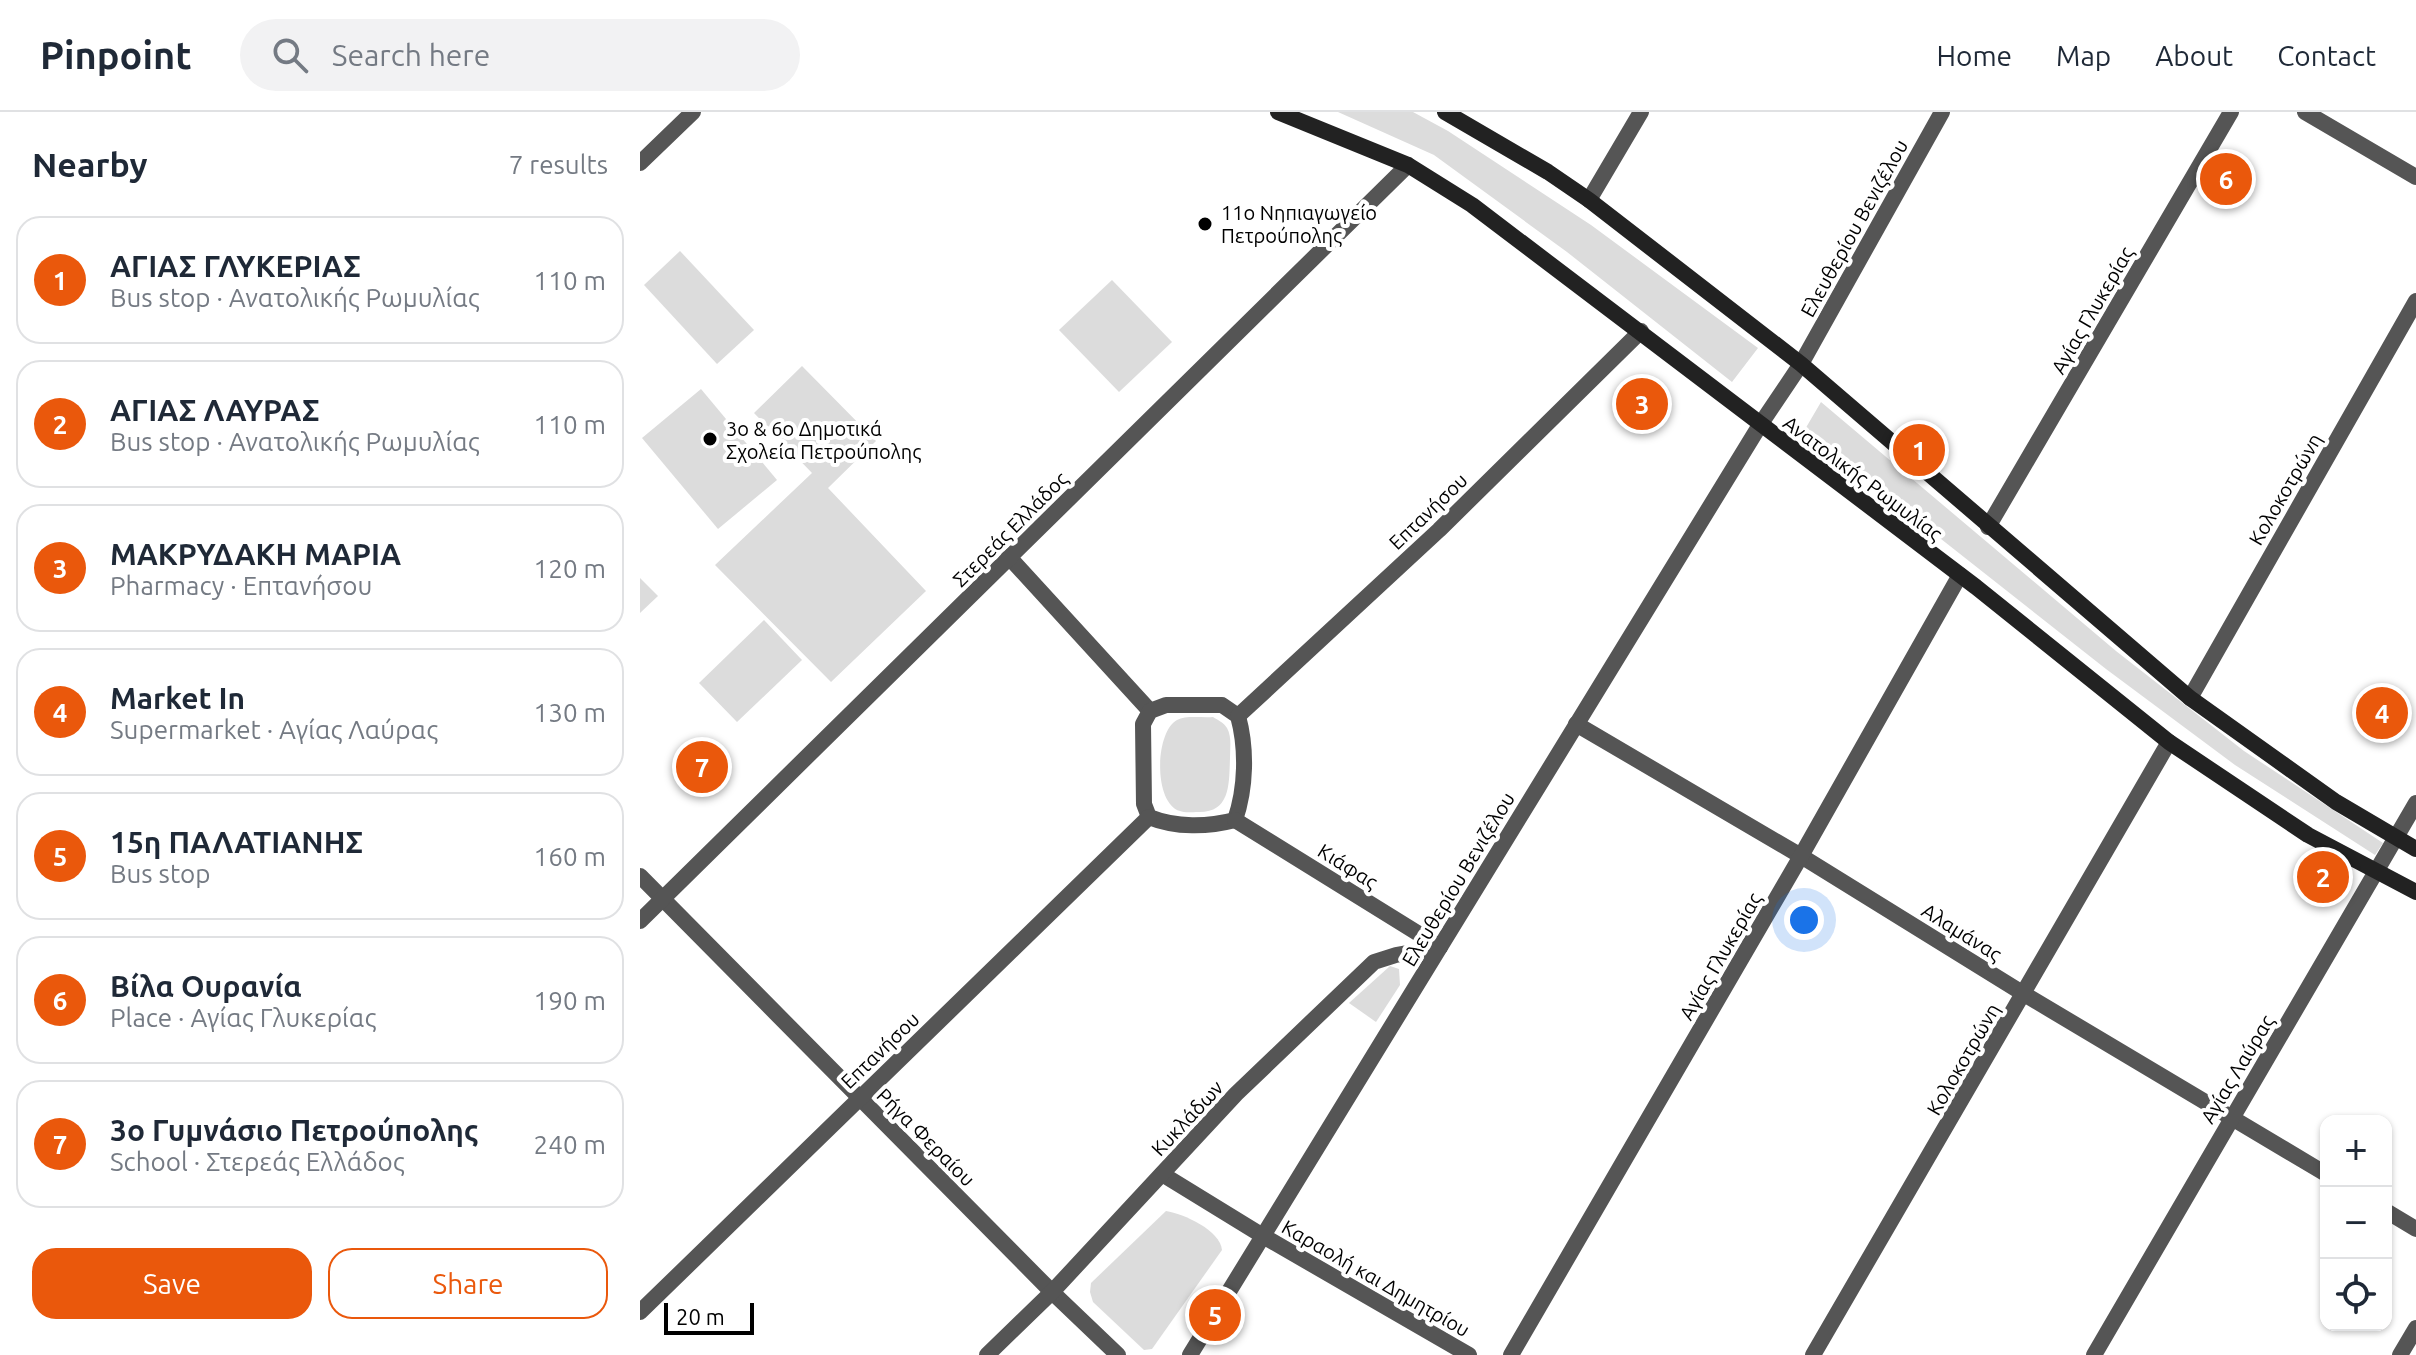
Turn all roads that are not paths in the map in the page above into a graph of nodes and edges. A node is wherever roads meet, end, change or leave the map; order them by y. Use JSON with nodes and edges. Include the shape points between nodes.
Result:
{"nodes":[{"id":1,"x":693,"y":112,"type":"edge"},
{"id":2,"x":1278,"y":112,"type":"edge"},
{"id":3,"x":1445,"y":112,"type":"edge"},
{"id":4,"x":1641,"y":112,"type":"edge"},
{"id":5,"x":1942,"y":112,"type":"edge"},
{"id":6,"x":2231,"y":112,"type":"edge"},
{"id":7,"x":2305,"y":112,"type":"edge"},
{"id":8,"x":640,"y":163,"type":"edge"},
{"id":9,"x":1408,"y":165,"type":"junction"},
{"id":10,"x":2416,"y":177,"type":"edge"},
{"id":11,"x":1589,"y":200,"type":"junction"},
{"id":12,"x":2416,"y":301,"type":"edge"},
{"id":13,"x":1641,"y":331,"type":"junction"},
{"id":14,"x":1801,"y":364,"type":"junction"},
{"id":15,"x":1760,"y":425,"type":"junction"},
{"id":16,"x":1988,"y":527,"type":"junction"},
{"id":17,"x":1009,"y":557,"type":"junction"},
{"id":18,"x":1960,"y":575,"type":"junction"},
{"id":19,"x":2190,"y":698,"type":"junction"},
{"id":20,"x":1150,"y":711,"type":"junction"},
{"id":21,"x":1238,"y":716,"type":"junction"},
{"id":22,"x":1576,"y":724,"type":"junction"},
{"id":23,"x":2169,"y":742,"type":"junction"},
{"id":24,"x":2416,"y":803,"type":"edge"},
{"id":25,"x":1149,"y":817,"type":"junction"},
{"id":26,"x":1235,"y":820,"type":"junction"},
{"id":27,"x":2395,"y":839,"type":"junction"},
{"id":28,"x":2416,"y":849,"type":"edge"},
{"id":29,"x":1801,"y":856,"type":"junction"},
{"id":30,"x":2377,"y":873,"type":"junction"},
{"id":31,"x":640,"y":876,"type":"edge"},
{"id":32,"x":2416,"y":892,"type":"edge"},
{"id":33,"x":663,"y":899,"type":"junction"},
{"id":34,"x":640,"y":921,"type":"edge"},
{"id":35,"x":1440,"y":947,"type":"junction"},
{"id":36,"x":2024,"y":994,"type":"junction"},
{"id":37,"x":860,"y":1098,"type":"junction"},
{"id":38,"x":2232,"y":1116,"type":"junction"},
{"id":39,"x":2320,"y":1170,"type":"edge"},
{"id":40,"x":1162,"y":1174,"type":"junction"},
{"id":41,"x":2392,"y":1215,"type":"edge"},
{"id":42,"x":2416,"y":1229,"type":"edge"},
{"id":43,"x":1263,"y":1236,"type":"junction"},
{"id":44,"x":1052,"y":1292,"type":"junction"},
{"id":45,"x":640,"y":1312,"type":"edge"},
{"id":46,"x":2416,"y":1328,"type":"edge"},
{"id":47,"x":987,"y":1355,"type":"edge"},
{"id":48,"x":1118,"y":1355,"type":"edge"},
{"id":49,"x":1190,"y":1355,"type":"edge"},
{"id":50,"x":1469,"y":1355,"type":"edge"},
{"id":51,"x":1511,"y":1355,"type":"edge"},
{"id":52,"x":1813,"y":1355,"type":"edge"},
{"id":53,"x":2094,"y":1355,"type":"edge"},
{"id":54,"x":2400,"y":1355,"type":"edge"}],
"edges":[{"from":1,"to":8,"type":"street"},
{"from":2,"to":9,"type":"main road","name":"Ανατολικής Ρωμυλίας"},
{"from":3,"to":11,"type":"main road","name":"Ανατολικής Ρωμυλίας"},
{"from":4,"to":11,"type":"street"},
{"from":5,"to":14,"type":"street","name":"Ελευθερίου Βενιζέλου"},
{"from":6,"to":16,"type":"street","name":"Αγίας Γλυκερίας"},
{"from":7,"to":10,"type":"street"},
{"from":9,"to":13,"type":"main road","name":"Ανατολικής Ρωμυλίας","via":[[1472,205]]},
{"from":9,"to":17,"type":"street","name":"Στερεάς Ελλάδος"},
{"from":11,"to":14,"type":"main road","name":"Ανατολικής Ρωμυλίας"},
{"from":12,"to":19,"type":"street","name":"Κολοκοτρώνη"},
{"from":13,"to":15,"type":"main road","name":"Ανατολικής Ρωμυλίας"},
{"from":13,"to":21,"type":"street","name":"Επτανήσου","via":[[1439,530]]},
{"from":14,"to":15,"type":"street","name":"Ελευθερίου Βενιζέλου"},
{"from":14,"to":16,"type":"main road","name":"Ανατολικής Ρωμυλίας"},
{"from":15,"to":18,"type":"main road","name":"Ανατολικής Ρωμυλίας"},
{"from":15,"to":22,"type":"street","name":"Ελευθερίου Βενιζέλου"},
{"from":16,"to":19,"type":"main road","name":"Ανατολικής Ρωμυλίας"},
{"from":17,"to":20,"type":"street"},
{"from":17,"to":33,"type":"street","name":"Στερεάς Ελλάδος"},
{"from":18,"to":23,"type":"main road","name":"Ανατολικής Ρωμυλίας"},
{"from":18,"to":29,"type":"street","name":"Αγίας Γλυκερίας"},
{"from":19,"to":27,"type":"main road","name":"Ανατολικής Ρωμυλίας"},
{"from":20,"to":21,"type":"street","via":[[1166,705],[1222,705]]},
{"from":20,"to":25,"type":"street","via":[[1143,724],[1144,804]]},
{"from":21,"to":26,"type":"street","via":[[1243,798]]},
{"from":22,"to":29,"type":"street","name":"Αλαμάνας"},
{"from":22,"to":35,"type":"street","name":"Ελευθερίου Βενιζέλου"},
{"from":23,"to":30,"type":"main road","name":"Ανατολικής Ρωμυλίας","via":[[2308,835]]},
{"from":23,"to":36,"type":"street","name":"Κολοκοτρώνη"},
{"from":24,"to":27,"type":"street","name":"Αγίας Λαύρας"},
{"from":25,"to":26,"type":"street","via":[[1202,825]]},
{"from":25,"to":37,"type":"street","name":"Επτανήσου"},
{"from":26,"to":35,"type":"street","name":"Κιάφας"},
{"from":27,"to":28,"type":"main road","name":"Ανατολικής Ρωμυλίας"},
{"from":27,"to":30,"type":"street","name":"Αγίας Λαύρας"},
{"from":29,"to":36,"type":"street","name":"Αλαμάνας"},
{"from":29,"to":51,"type":"street","name":"Αγίας Γλυκερίας"},
{"from":30,"to":32,"type":"main road","name":"Ανατολικής Ρωμυλίας"},
{"from":30,"to":38,"type":"street","name":"Αγίας Λαύρας"},
{"from":31,"to":33,"type":"street","name":"Ρήγα Φεραίου"},
{"from":33,"to":34,"type":"street","name":"Στερεάς Ελλάδος"},
{"from":33,"to":37,"type":"street","name":"Ρήγα Φεραίου"},
{"from":35,"to":40,"type":"street","name":"Κυκλάδων","via":[[1374,962],[1236,1094]]},
{"from":35,"to":43,"type":"street","name":"Ελευθερίου Βενιζέλου"},
{"from":36,"to":38,"type":"street","name":"Αλαμάνας"},
{"from":36,"to":52,"type":"street","name":"Κολοκοτρώνη"},
{"from":37,"to":44,"type":"street","name":"Ρήγα Φεραίου"},
{"from":37,"to":45,"type":"street","name":"Επτανήσου"},
{"from":38,"to":39,"type":"street","name":"Αλαμάνας"},
{"from":38,"to":53,"type":"street","name":"Αγίας Λαύρας"},
{"from":40,"to":43,"type":"street","name":"Καραολή και Δημητρίου"},
{"from":40,"to":44,"type":"street","name":"Κυκλάδων"},
{"from":41,"to":42,"type":"street"},
{"from":43,"to":49,"type":"street","name":"Ελευθερίου Βενιζέλου"},
{"from":43,"to":50,"type":"street","name":"Καραολή και Δημητρίου"},
{"from":44,"to":47,"type":"street","name":"Κυκλάδων"},
{"from":44,"to":48,"type":"street","name":"Ρήγα Φεραίου"},
{"from":46,"to":54,"type":"street"}]}
